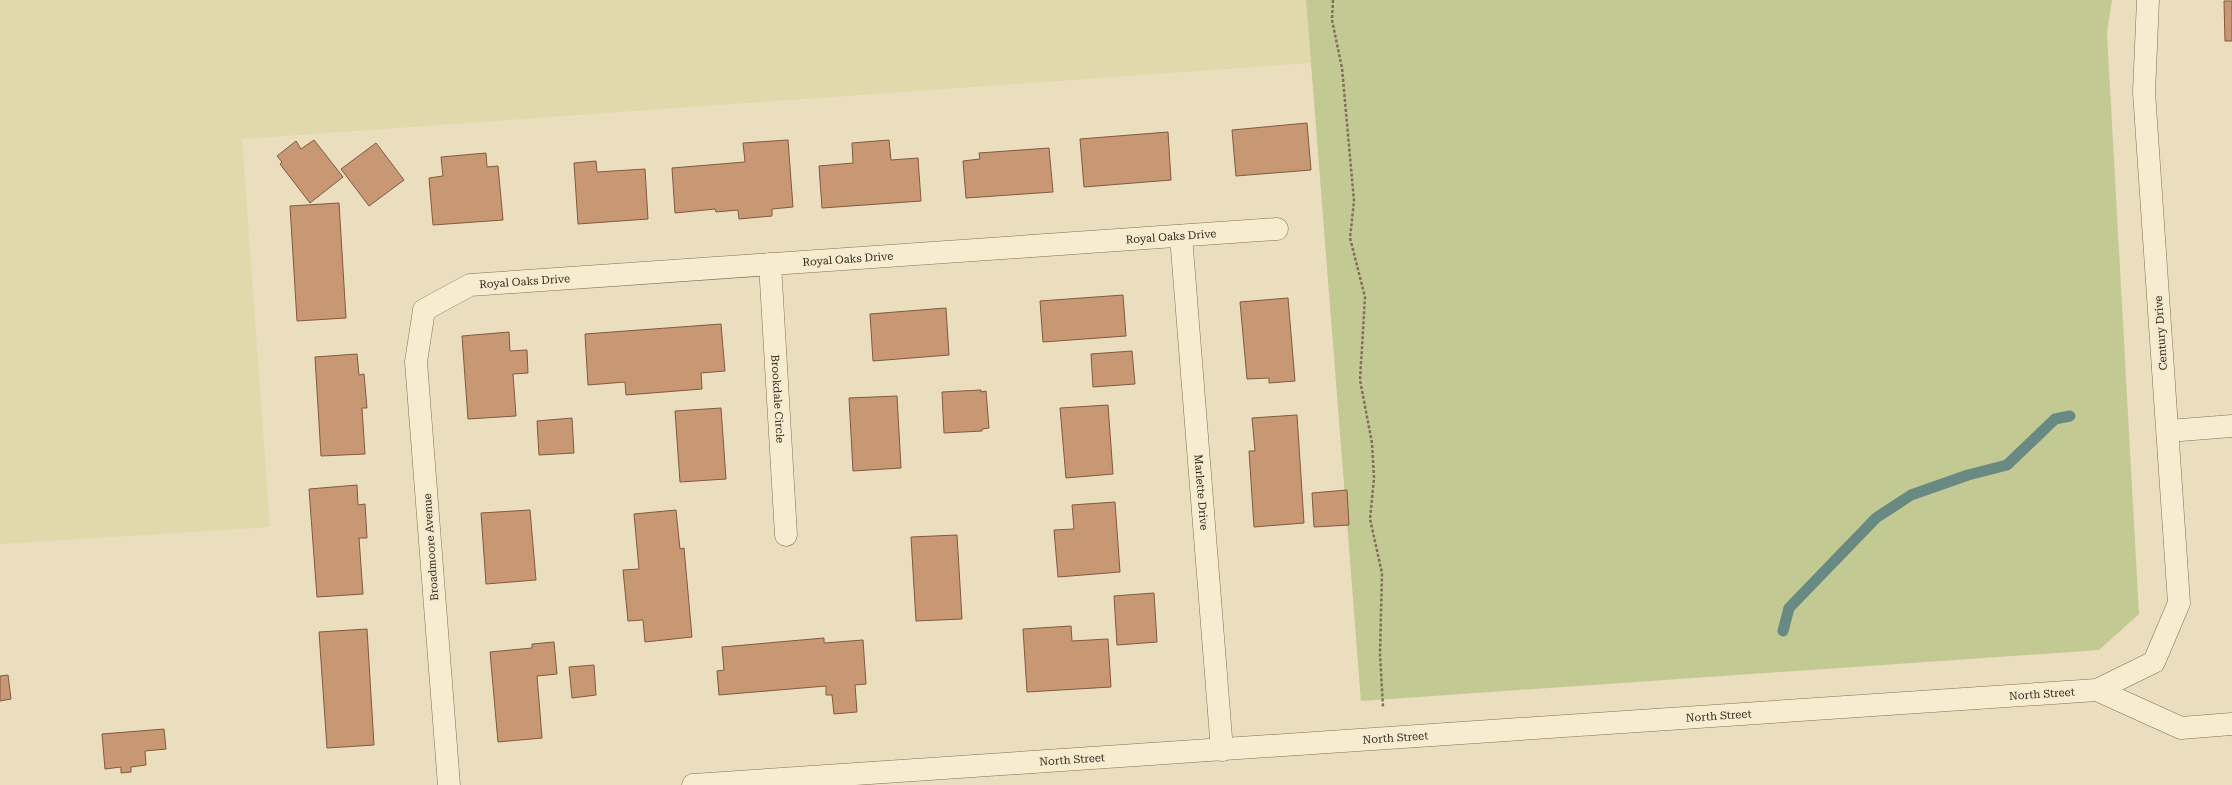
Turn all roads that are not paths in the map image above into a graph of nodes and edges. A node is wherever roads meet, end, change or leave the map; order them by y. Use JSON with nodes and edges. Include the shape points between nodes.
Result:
{"nodes":[{"id":1,"x":2148,"y":0,"type":"edge"},
{"id":2,"x":1277,"y":229,"type":"dead end"},
{"id":3,"x":1181,"y":236,"type":"junction"},
{"id":4,"x":770,"y":264,"type":"junction"},
{"id":5,"x":424,"y":310,"type":"joint"},
{"id":6,"x":2232,"y":426,"type":"edge"},
{"id":7,"x":2168,"y":431,"type":"junction"},
{"id":8,"x":786,"y":535,"type":"dead end"},
{"id":9,"x":2154,"y":662,"type":"joint"},
{"id":10,"x":2097,"y":690,"type":"junction"},
{"id":11,"x":2232,"y":724,"type":"edge"},
{"id":12,"x":1222,"y":750,"type":"junction"},
{"id":13,"x":449,"y":785,"type":"edge"},
{"id":14,"x":693,"y":785,"type":"edge"}],
"edges":[{"from":1,"to":7,"type":"street","name":"Century Drive","via":[[2144,92]]},
{"from":2,"to":3,"type":"street","name":"Royal Oaks Drive"},
{"from":3,"to":4,"type":"street","name":"Royal Oaks Drive"},
{"from":3,"to":12,"type":"street","name":"Marlette Drive"},
{"from":4,"to":5,"type":"street","name":"Royal Oaks Drive","via":[[470,285]]},
{"from":4,"to":8,"type":"street","name":"Brookdale Circle"},
{"from":5,"to":13,"type":"street","name":"Broadmoore Avenue","via":[[416,362]]},
{"from":6,"to":7,"type":"street"},
{"from":7,"to":9,"type":"street","name":"Century Drive","via":[[2179,603]]},
{"from":9,"to":10,"type":"street","name":"North Street"},
{"from":10,"to":11,"type":"street","name":"North Street","via":[[2181,728]]},
{"from":10,"to":12,"type":"street","name":"North Street"},
{"from":12,"to":14,"type":"street","name":"North Street"}]}
